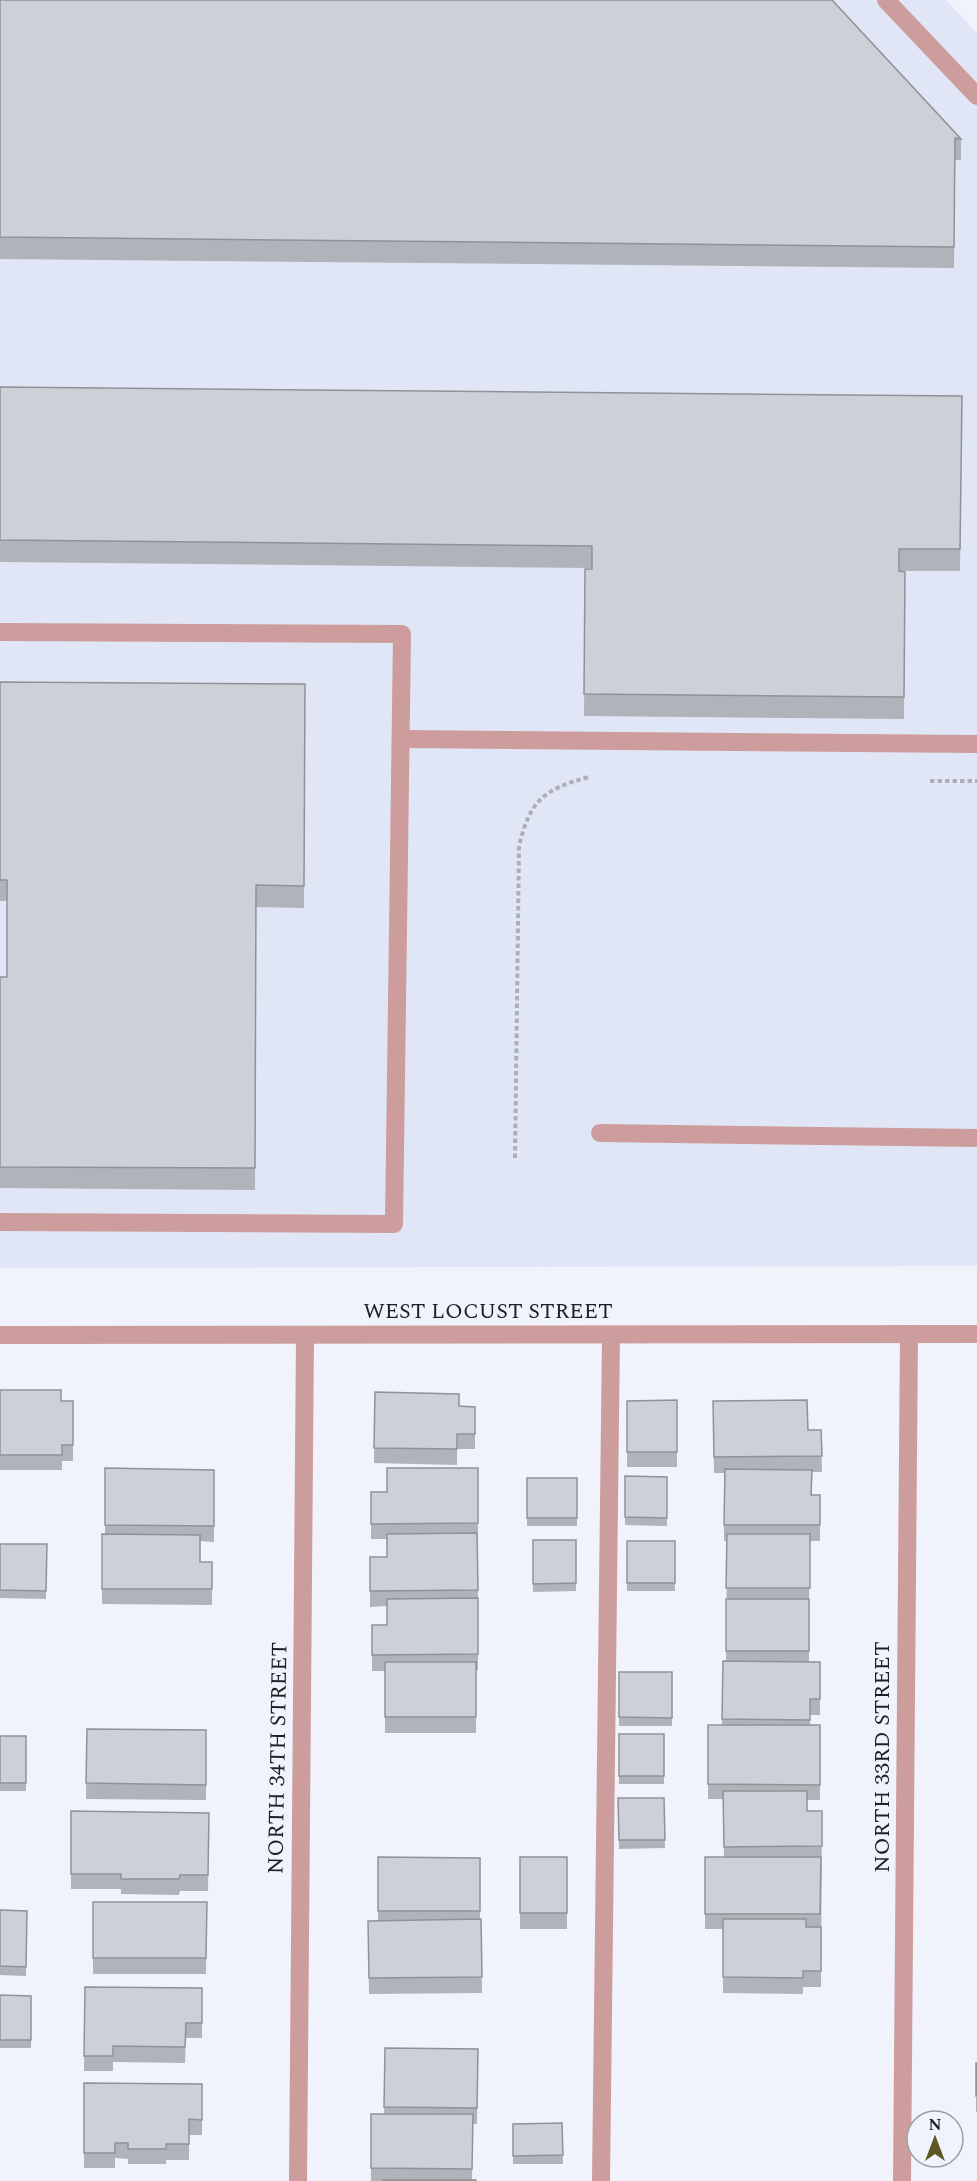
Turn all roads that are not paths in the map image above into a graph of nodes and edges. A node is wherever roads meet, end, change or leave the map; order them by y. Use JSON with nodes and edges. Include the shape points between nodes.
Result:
{"nodes":[{"id":1,"x":886,"y":0,"type":"edge"},
{"id":2,"x":977,"y":96,"type":"edge"},
{"id":3,"x":0,"y":632,"type":"edge"},
{"id":4,"x":401,"y":739,"type":"junction"},
{"id":5,"x":977,"y":744,"type":"edge"},
{"id":6,"x":600,"y":1133,"type":"dead end"},
{"id":7,"x":977,"y":1138,"type":"edge"},
{"id":8,"x":0,"y":1222,"type":"edge"},
{"id":9,"x":909,"y":1334,"type":"junction"},
{"id":10,"x":977,"y":1334,"type":"edge"},
{"id":11,"x":0,"y":1335,"type":"edge"},
{"id":12,"x":611,"y":1335,"type":"junction"},
{"id":13,"x":305,"y":1336,"type":"junction"},
{"id":14,"x":298,"y":2181,"type":"edge"},
{"id":15,"x":601,"y":2181,"type":"edge"},
{"id":16,"x":902,"y":2181,"type":"edge"}],
"edges":[{"from":1,"to":2,"type":"street"},
{"from":3,"to":4,"type":"street","via":[[402,634]]},
{"from":4,"to":5,"type":"street"},
{"from":4,"to":8,"type":"street","via":[[394,1224]]},
{"from":6,"to":7,"type":"street"},
{"from":9,"to":10,"type":"street","name":"WEST LOCUST STREET"},
{"from":9,"to":12,"type":"street","name":"WEST LOCUST STREET"},
{"from":9,"to":16,"type":"street","name":"NORTH 33RD STREET"},
{"from":11,"to":13,"type":"street","name":"WEST LOCUST STREET"},
{"from":12,"to":13,"type":"street","name":"WEST LOCUST STREET"},
{"from":12,"to":15,"type":"street"},
{"from":13,"to":14,"type":"street","name":"NORTH 34TH STREET"}]}
